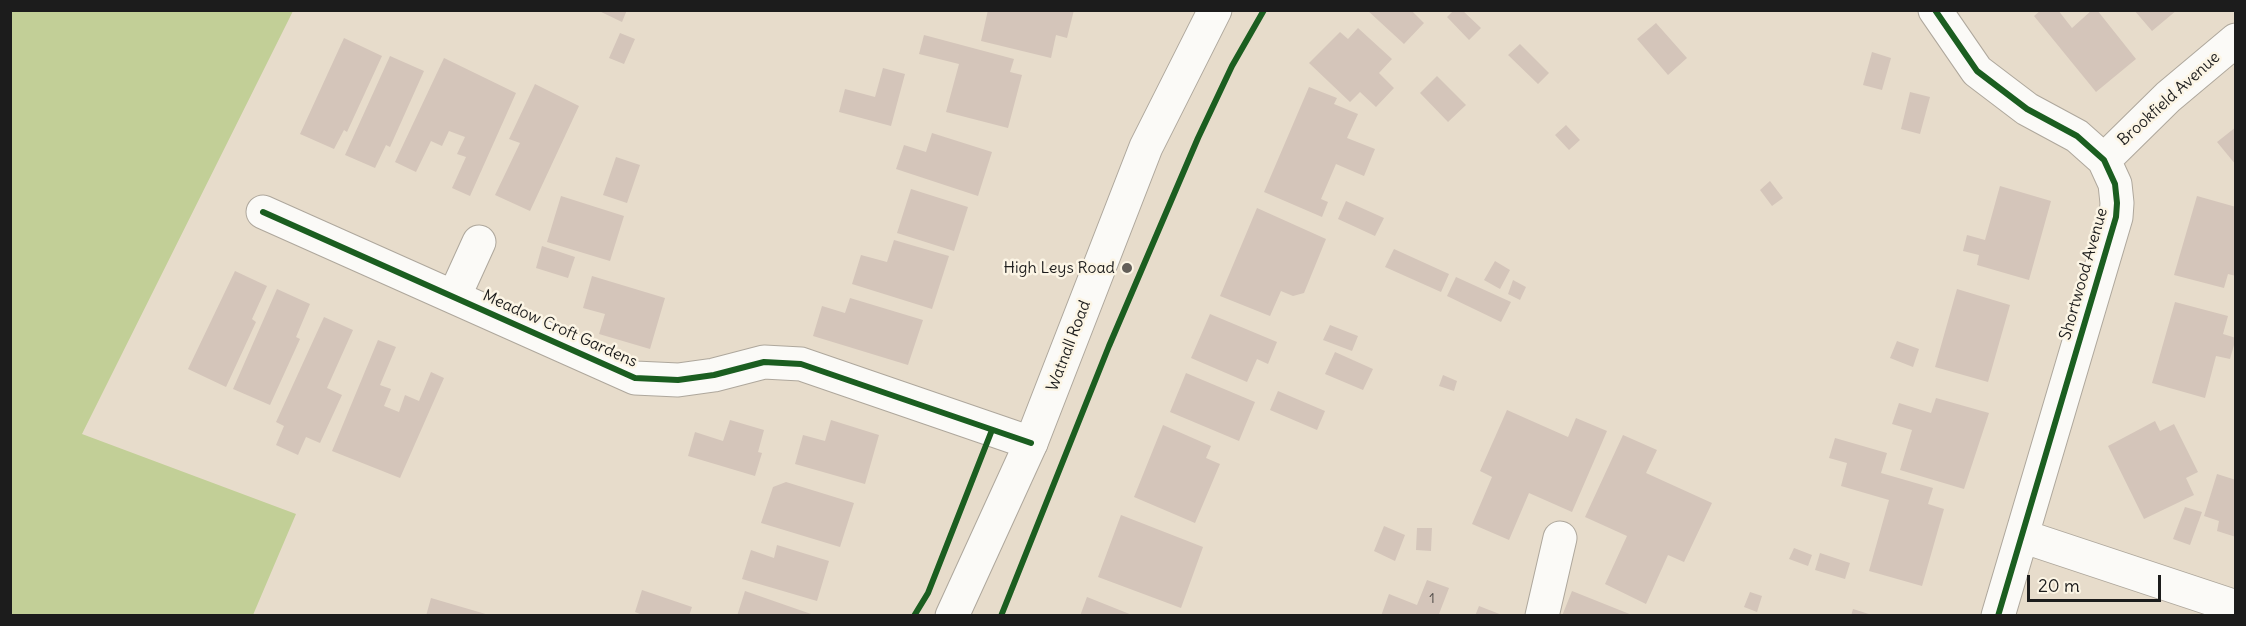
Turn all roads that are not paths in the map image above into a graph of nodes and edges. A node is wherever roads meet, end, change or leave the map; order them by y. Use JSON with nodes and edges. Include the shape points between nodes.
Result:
{"nodes":[{"id":1,"x":1215,"y":10,"type":"edge"},
{"id":2,"x":1935,"y":10,"type":"edge"},
{"id":3,"x":2235,"y":40,"type":"edge"},
{"id":4,"x":2104,"y":160,"type":"junction"},
{"id":5,"x":263,"y":212,"type":"dead end"},
{"id":6,"x":479,"y":242,"type":"dead end"},
{"id":7,"x":454,"y":297,"type":"junction"},
{"id":8,"x":1031,"y":443,"type":"junction"},
{"id":9,"x":2022,"y":536,"type":"junction"},
{"id":10,"x":1560,"y":538,"type":"dead end"},
{"id":11,"x":2235,"y":607,"type":"edge"},
{"id":12,"x":952,"y":615,"type":"edge"},
{"id":13,"x":1542,"y":615,"type":"edge"},
{"id":14,"x":1998,"y":615,"type":"edge"}],
"edges":[{"from":1,"to":8,"type":"street","name":"Watnall Road","via":[[1146,147]]},
{"from":2,"to":4,"type":"street","name":"Shortwood Avenue","via":[[1977,71],[2027,109],[2077,136]]},
{"from":3,"to":4,"type":"street","name":"Brookfield Avenue","via":[[2168,97]]},
{"from":4,"to":9,"type":"street","name":"Shortwood Avenue","via":[[2115,184],[2116,217]]},
{"from":5,"to":7,"type":"street","name":"Meadow Croft Gardens"},
{"from":6,"to":7,"type":"street"},
{"from":7,"to":8,"type":"street","name":"Meadow Croft Gardens","via":[[635,378],[678,380],[764,362],[801,364]]},
{"from":8,"to":12,"type":"street","name":"Watnall Road"},
{"from":9,"to":11,"type":"street"},
{"from":9,"to":14,"type":"street","name":"Shortwood Avenue"},
{"from":10,"to":13,"type":"street"}]}
